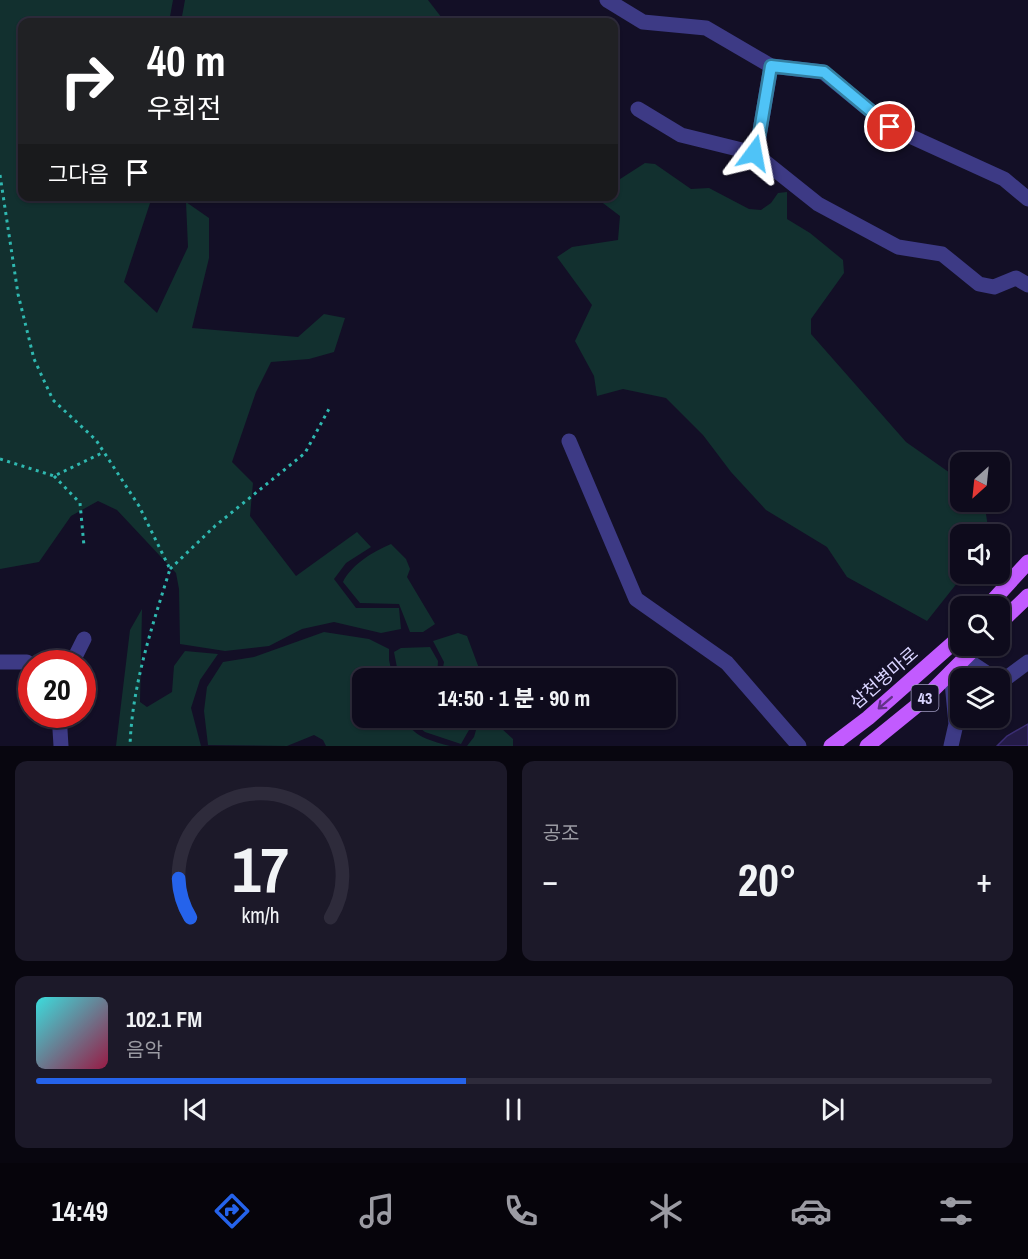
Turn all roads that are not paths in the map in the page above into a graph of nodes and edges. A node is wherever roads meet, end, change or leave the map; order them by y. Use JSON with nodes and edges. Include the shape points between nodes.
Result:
{"nodes":[{"id":1,"x":607,"y":0,"type":"edge"},
{"id":2,"x":771,"y":66,"type":"junction"},
{"id":3,"x":638,"y":109,"type":"dead end"},
{"id":4,"x":756,"y":154,"type":"junction"},
{"id":5,"x":1028,"y":199,"type":"edge"},
{"id":6,"x":1028,"y":285,"type":"edge"},
{"id":7,"x":569,"y":441,"type":"dead end"},
{"id":8,"x":1028,"y":562,"type":"edge"},
{"id":9,"x":997,"y":596,"type":"edge"},
{"id":10,"x":1028,"y":596,"type":"edge"},
{"id":11,"x":1010,"y":613,"type":"edge"},
{"id":12,"x":84,"y":639,"type":"dead end"},
{"id":13,"x":950,"y":646,"type":"edge"},
{"id":14,"x":78,"y":650,"type":"edge"},
{"id":15,"x":964,"y":658,"type":"joint"},
{"id":16,"x":18,"y":662,"type":"edge"},
{"id":17,"x":1028,"y":662,"type":"edge"},
{"id":18,"x":0,"y":663,"type":"edge"},
{"id":19,"x":955,"y":668,"type":"edge"},
{"id":20,"x":979,"y":668,"type":"edge"},
{"id":21,"x":950,"y":673,"type":"edge"},
{"id":22,"x":1010,"y":675,"type":"edge"},
{"id":23,"x":60,"y":728,"type":"edge"},
{"id":24,"x":955,"y":728,"type":"edge"},
{"id":25,"x":61,"y":746,"type":"edge"},
{"id":26,"x":799,"y":746,"type":"edge"},
{"id":27,"x":831,"y":746,"type":"edge"},
{"id":28,"x":867,"y":746,"type":"edge"},
{"id":29,"x":951,"y":746,"type":"edge"}],
"edges":[{"from":1,"to":2,"type":"street","via":[[643,22],[706,28]]},
{"from":2,"to":4,"type":"street"},
{"from":2,"to":5,"type":"street","via":[[824,72],[890,127],[1004,179]]},
{"from":3,"to":4,"type":"street","via":[[681,135]]},
{"from":4,"to":6,"type":"street","via":[[818,204],[898,247],[942,254],[979,284],[994,287],[1016,279]]},
{"from":7,"to":26,"type":"street","via":[[636,599],[727,663]]},
{"from":8,"to":9,"type":"main road"},
{"from":10,"to":11,"type":"main road"},
{"from":12,"to":14,"type":"street"},
{"from":13,"to":27,"type":"main road","name":"삼천병마로","one_way":true},
{"from":15,"to":19,"type":"main road","number":"43"},
{"from":15,"to":20,"type":"street"},
{"from":16,"to":18,"type":"street"},
{"from":17,"to":22,"type":"street"},
{"from":21,"to":28,"type":"main road","number":"43"},
{"from":23,"to":25,"type":"street"},
{"from":24,"to":29,"type":"street"}]}
